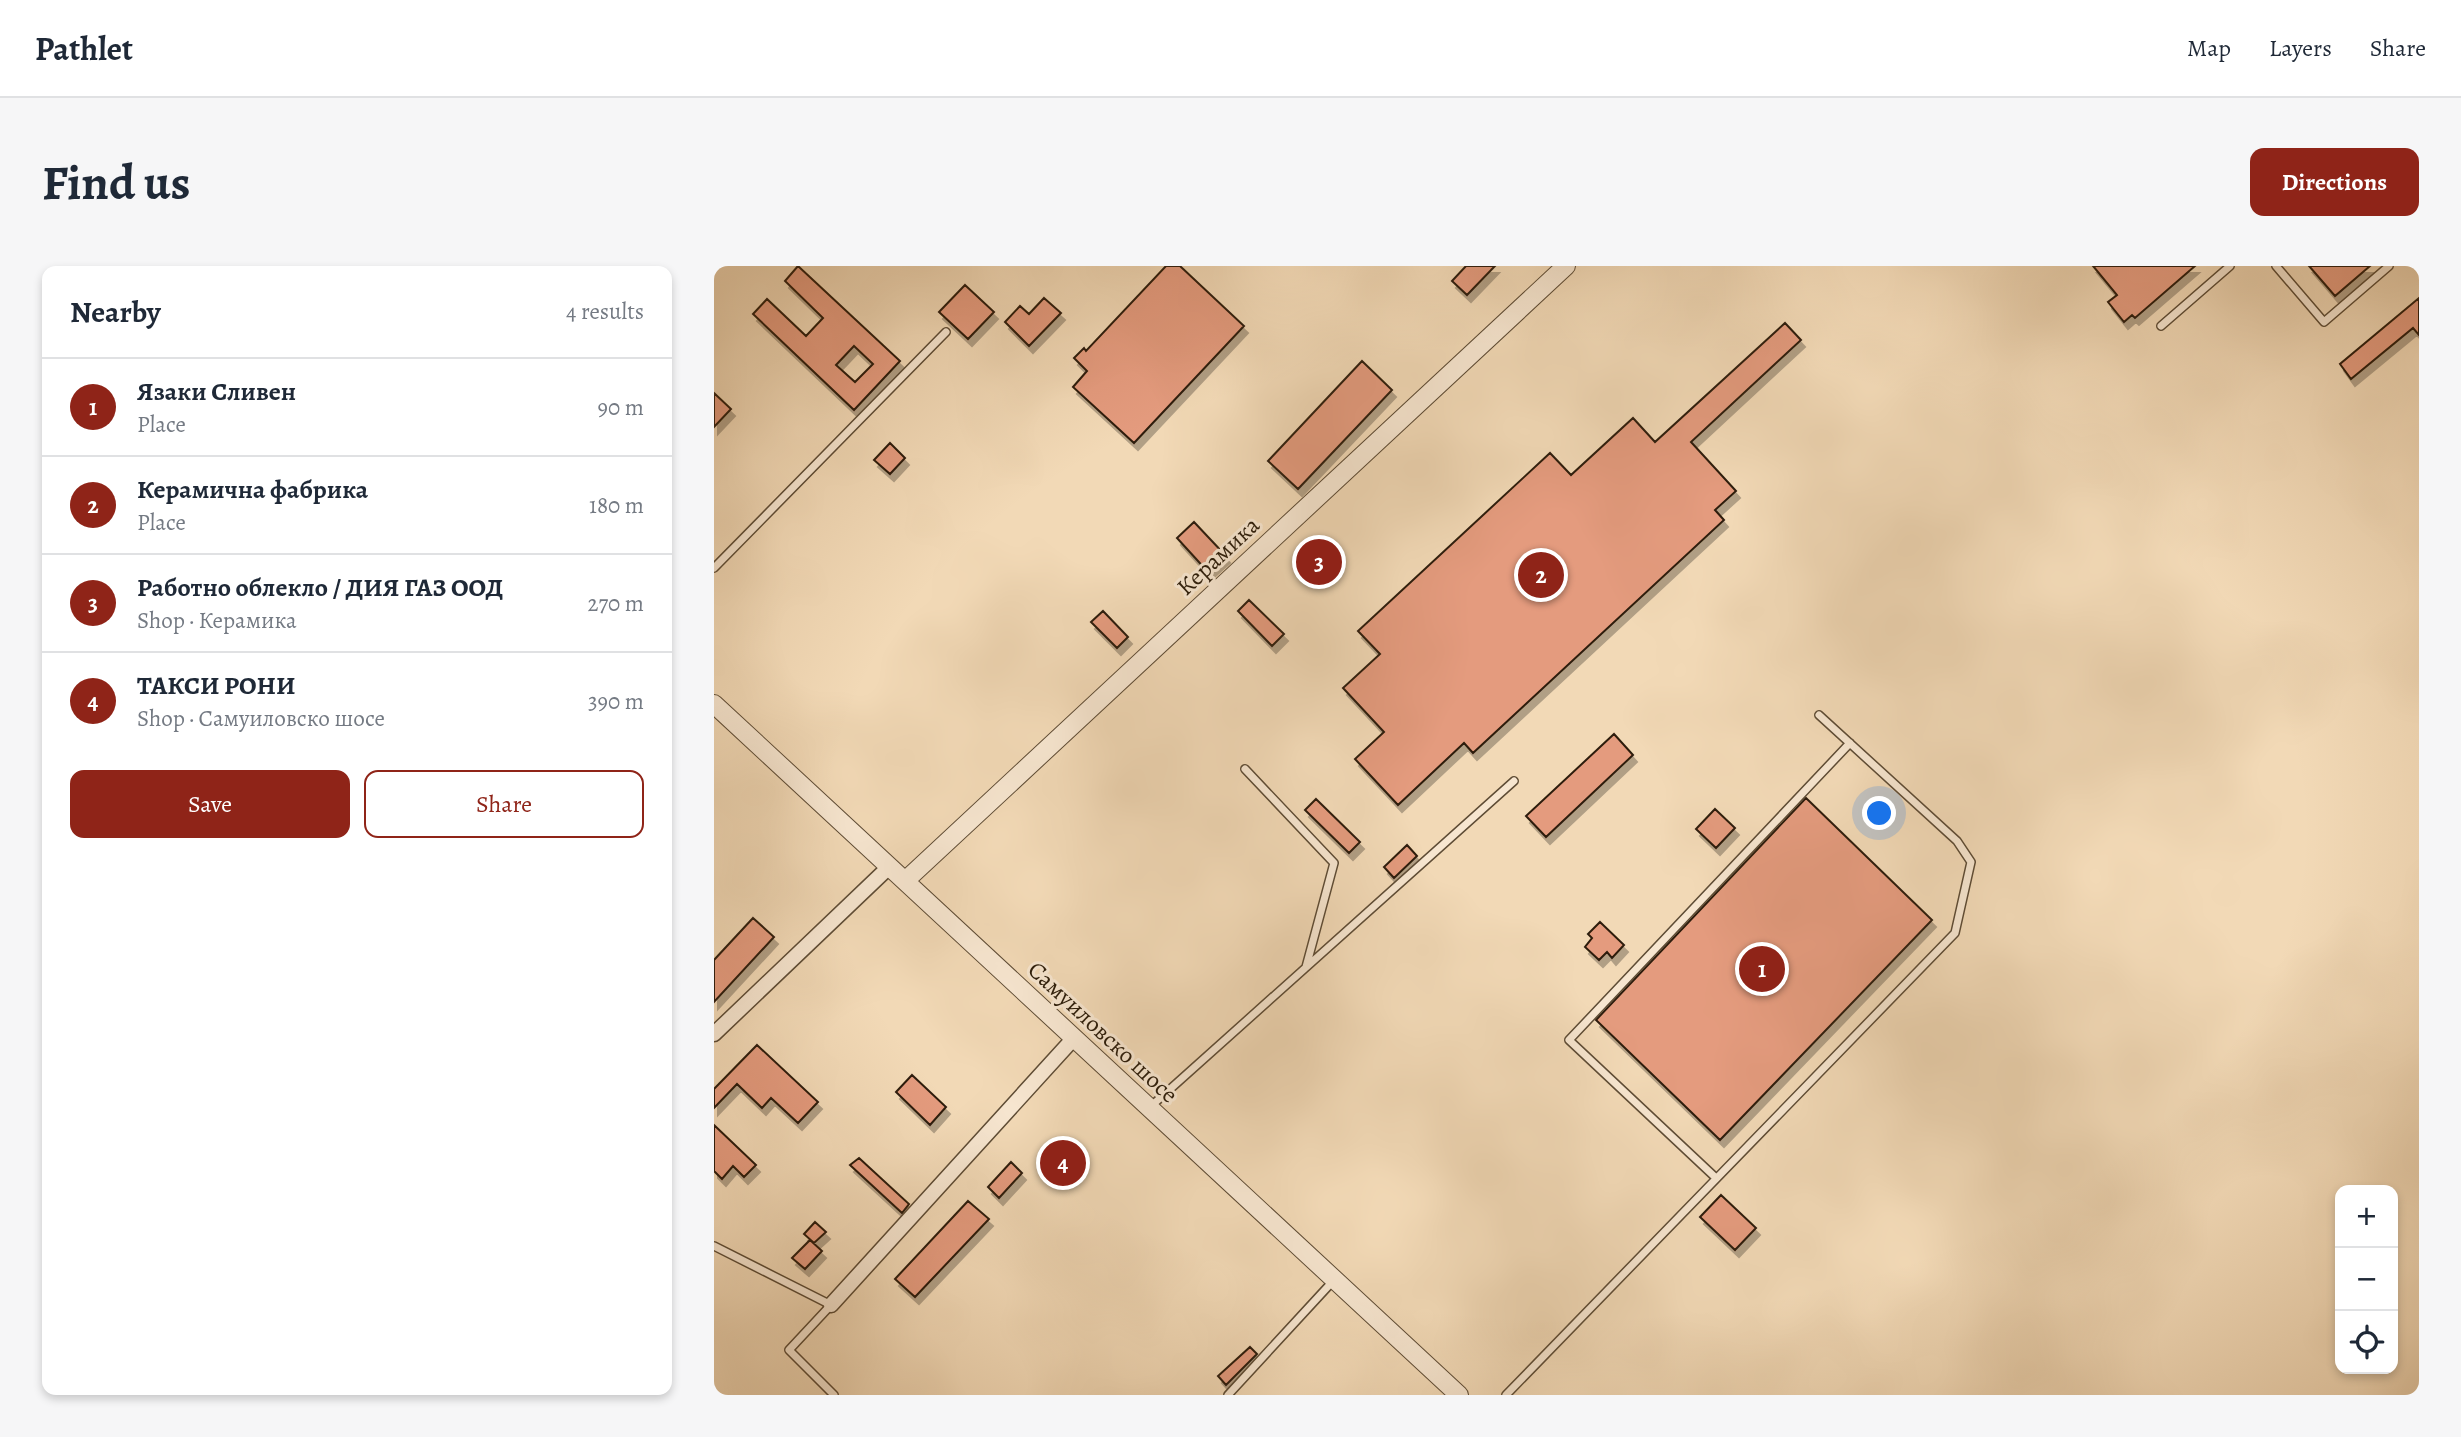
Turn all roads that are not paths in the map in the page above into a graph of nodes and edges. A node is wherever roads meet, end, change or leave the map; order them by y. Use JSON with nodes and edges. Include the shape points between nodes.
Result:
{"nodes":[{"id":1,"x":1566,"y":266,"type":"edge"},
{"id":2,"x":2276,"y":266,"type":"edge"},
{"id":3,"x":2389,"y":266,"type":"edge"},
{"id":4,"x":2224,"y":268,"type":"edge"},
{"id":5,"x":2161,"y":326,"type":"dead end"},
{"id":6,"x":946,"y":332,"type":"dead end"},
{"id":7,"x":714,"y":568,"type":"edge"},
{"id":8,"x":714,"y":704,"type":"edge"},
{"id":9,"x":1819,"y":715,"type":"dead end"},
{"id":10,"x":1850,"y":743,"type":"junction"},
{"id":11,"x":1245,"y":769,"type":"dead end"},
{"id":12,"x":1514,"y":782,"type":"dead end"},
{"id":13,"x":889,"y":867,"type":"junction"},
{"id":14,"x":905,"y":881,"type":"junction"},
{"id":15,"x":1306,"y":968,"type":"junction"},
{"id":16,"x":714,"y":1034,"type":"edge"},
{"id":17,"x":1074,"y":1038,"type":"junction"},
{"id":18,"x":1149,"y":1108,"type":"junction"},
{"id":19,"x":1716,"y":1178,"type":"junction"},
{"id":20,"x":714,"y":1246,"type":"edge"},
{"id":21,"x":1335,"y":1280,"type":"junction"},
{"id":22,"x":831,"y":1305,"type":"junction"},
{"id":23,"x":834,"y":1395,"type":"edge"},
{"id":24,"x":1228,"y":1395,"type":"edge"},
{"id":25,"x":1460,"y":1395,"type":"edge"},
{"id":26,"x":1506,"y":1395,"type":"edge"}],
"edges":[{"from":1,"to":14,"type":"street","name":"Керамика"},
{"from":2,"to":3,"type":"lane","via":[[2324,322]]},
{"from":4,"to":5,"type":"lane"},
{"from":6,"to":7,"type":"lane"},
{"from":8,"to":13,"type":"street","name":"Самуиловско шосе"},
{"from":9,"to":10,"type":"lane"},
{"from":10,"to":19,"type":"lane","via":[[1957,841],[1971,862],[1955,933]]},
{"from":10,"to":19,"type":"lane","via":[[1569,1040]]},
{"from":11,"to":15,"type":"lane","via":[[1334,863]]},
{"from":12,"to":15,"type":"lane"},
{"from":13,"to":14,"type":"street","name":"Самуиловско шосе"},
{"from":13,"to":16,"type":"street"},
{"from":14,"to":17,"type":"street","name":"Самуиловско шосе"},
{"from":15,"to":18,"type":"lane"},
{"from":17,"to":18,"type":"street","name":"Самуиловско шосе"},
{"from":17,"to":22,"type":"street"},
{"from":18,"to":21,"type":"street","name":"Самуиловско шосе"},
{"from":19,"to":26,"type":"lane"},
{"from":20,"to":22,"type":"lane"},
{"from":21,"to":24,"type":"lane"},
{"from":21,"to":25,"type":"street","name":"Самуиловско шосе"},
{"from":22,"to":23,"type":"lane","via":[[789,1350]]}]}
